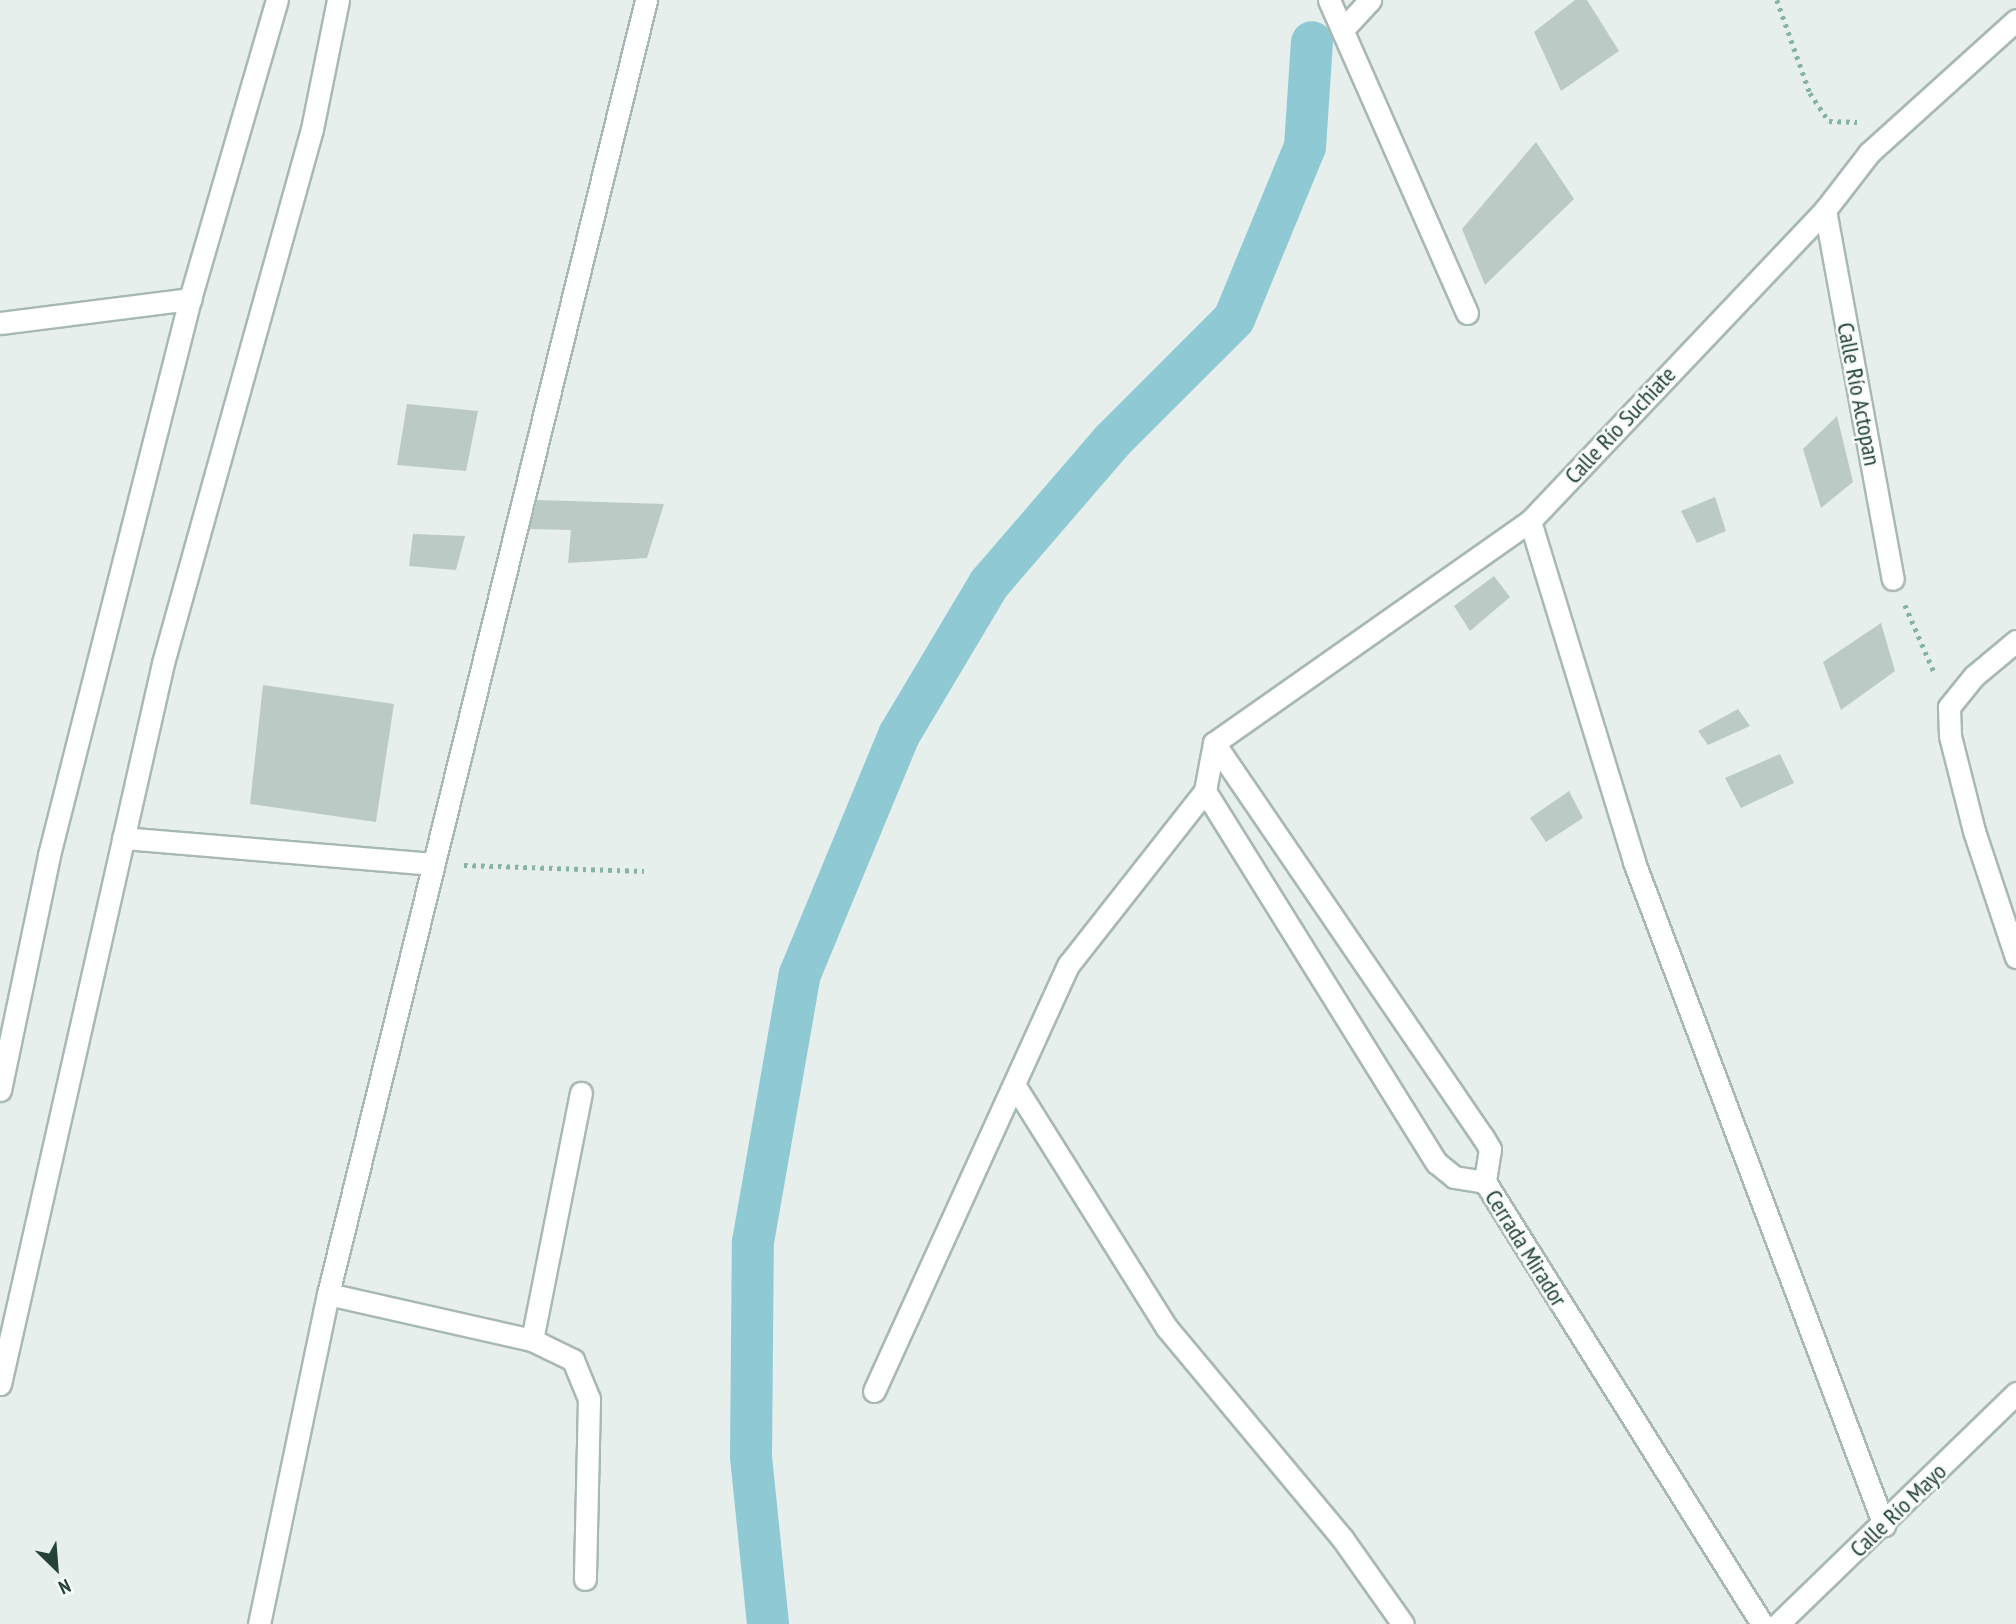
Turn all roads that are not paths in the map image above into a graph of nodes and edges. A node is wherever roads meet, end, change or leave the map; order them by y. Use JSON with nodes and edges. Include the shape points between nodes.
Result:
{"nodes":[{"id":1,"x":277,"y":0,"type":"edge"},
{"id":2,"x":338,"y":0,"type":"edge"},
{"id":3,"x":646,"y":0,"type":"edge"},
{"id":4,"x":1329,"y":0,"type":"edge"},
{"id":5,"x":1370,"y":0,"type":"edge"},
{"id":6,"x":2016,"y":20,"type":"edge"},
{"id":7,"x":1345,"y":27,"type":"junction"},
{"id":8,"x":1825,"y":210,"type":"junction"},
{"id":9,"x":190,"y":299,"type":"junction"},
{"id":10,"x":1467,"y":313,"type":"dead end"},
{"id":11,"x":0,"y":323,"type":"edge"},
{"id":12,"x":1530,"y":521,"type":"junction"},
{"id":13,"x":1893,"y":579,"type":"road end"},
{"id":14,"x":2016,"y":641,"type":"edge"},
{"id":15,"x":1214,"y":743,"type":"junction"},
{"id":16,"x":1205,"y":790,"type":"junction"},
{"id":17,"x":123,"y":838,"type":"junction"},
{"id":18,"x":432,"y":863,"type":"junction"},
{"id":19,"x":2016,"y":957,"type":"edge"},
{"id":20,"x":1015,"y":1086,"type":"junction"},
{"id":21,"x":0,"y":1090,"type":"edge"},
{"id":22,"x":581,"y":1093,"type":"dead end"},
{"id":23,"x":1485,"y":1182,"type":"junction"},
{"id":24,"x":328,"y":1294,"type":"junction"},
{"id":25,"x":532,"y":1339,"type":"junction"},
{"id":26,"x":0,"y":1384,"type":"edge"},
{"id":27,"x":874,"y":1391,"type":"dead end"},
{"id":28,"x":2016,"y":1393,"type":"edge"},
{"id":29,"x":1884,"y":1525,"type":"junction"},
{"id":30,"x":584,"y":1579,"type":"dead end"},
{"id":31,"x":259,"y":1624,"type":"edge"},
{"id":32,"x":1403,"y":1624,"type":"edge"},
{"id":33,"x":1762,"y":1624,"type":"edge"},
{"id":34,"x":1778,"y":1624,"type":"edge"}],
"edges":[{"from":1,"to":9,"type":"street"},
{"from":2,"to":17,"type":"street","via":[[312,129],[163,663]]},
{"from":3,"to":18,"type":"street"},
{"from":4,"to":7,"type":"street"},
{"from":5,"to":7,"type":"street"},
{"from":6,"to":8,"type":"street","name":"Calle Río Suchiate","via":[[1869,153]]},
{"from":7,"to":10,"type":"street"},
{"from":8,"to":12,"type":"street","name":"Calle Río Suchiate"},
{"from":8,"to":13,"type":"street","name":"Calle Río Actopan"},
{"from":9,"to":11,"type":"street"},
{"from":9,"to":21,"type":"street","via":[[49,855]]},
{"from":12,"to":15,"type":"street","name":"Calle Río Suchiate"},
{"from":12,"to":29,"type":"street","via":[[1634,862]]},
{"from":14,"to":19,"type":"street","via":[[1974,676],[1950,706],[1951,736],[1975,831]]},
{"from":15,"to":16,"type":"street"},
{"from":15,"to":23,"type":"street","via":[[1483,1137],[1490,1149]]},
{"from":16,"to":20,"type":"street","via":[[1069,964]]},
{"from":16,"to":23,"type":"street","name":"Cerrada Mirador","via":[[1437,1163],[1454,1177]]},
{"from":17,"to":18,"type":"street"},
{"from":17,"to":26,"type":"street"},
{"from":18,"to":24,"type":"street"},
{"from":20,"to":27,"type":"street"},
{"from":20,"to":32,"type":"street","via":[[1167,1328],[1342,1538]]},
{"from":22,"to":25,"type":"street"},
{"from":23,"to":33,"type":"street","name":"Cerrada Mirador"},
{"from":24,"to":25,"type":"street"},
{"from":24,"to":31,"type":"street"},
{"from":25,"to":30,"type":"street","via":[[573,1360],[589,1399]]},
{"from":28,"to":29,"type":"street","name":"Calle Río Mayo"},
{"from":29,"to":34,"type":"street","name":"Calle Río Mayo"}]}
